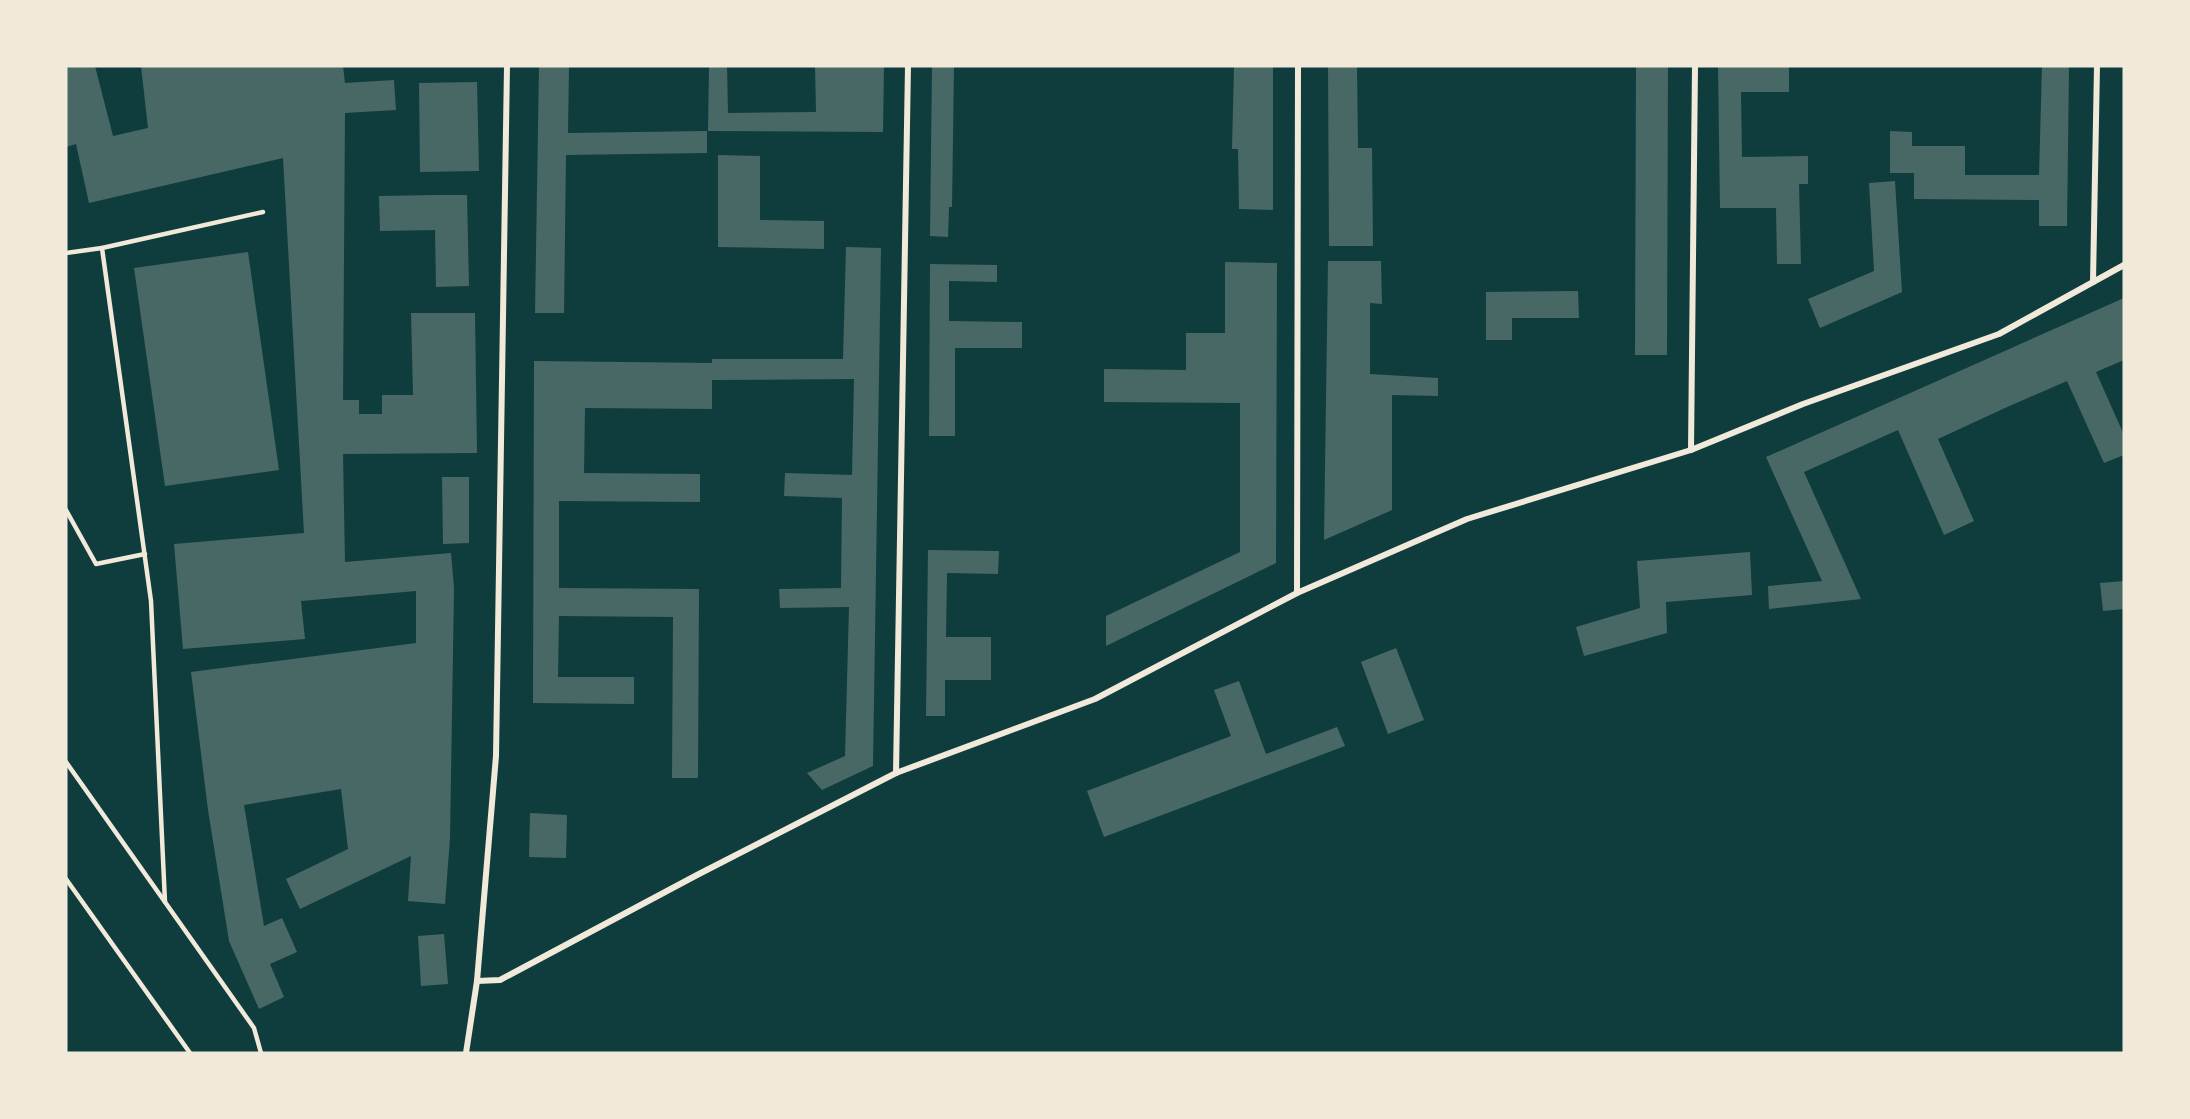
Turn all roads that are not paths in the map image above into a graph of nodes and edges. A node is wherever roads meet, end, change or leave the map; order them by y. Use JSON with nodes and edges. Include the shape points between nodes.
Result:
{"nodes":[{"id":1,"x":507,"y":66,"type":"edge"},
{"id":2,"x":908,"y":66,"type":"edge"},
{"id":3,"x":1298,"y":66,"type":"edge"},
{"id":4,"x":1695,"y":66,"type":"edge"},
{"id":5,"x":2097,"y":66,"type":"edge"},
{"id":6,"x":262,"y":212,"type":"dead end"},
{"id":7,"x":102,"y":248,"type":"junction"},
{"id":8,"x":66,"y":253,"type":"edge"},
{"id":9,"x":2124,"y":265,"type":"edge"},
{"id":10,"x":2093,"y":282,"type":"junction"},
{"id":11,"x":1691,"y":450,"type":"junction"},
{"id":12,"x":66,"y":510,"type":"edge"},
{"id":13,"x":145,"y":554,"type":"junction"},
{"id":14,"x":1298,"y":593,"type":"junction"},
{"id":15,"x":66,"y":762,"type":"edge"},
{"id":16,"x":896,"y":773,"type":"junction"},
{"id":17,"x":66,"y":879,"type":"edge"},
{"id":18,"x":165,"y":902,"type":"junction"},
{"id":19,"x":477,"y":981,"type":"junction"},
{"id":20,"x":190,"y":1053,"type":"edge"},
{"id":21,"x":261,"y":1053,"type":"edge"},
{"id":22,"x":466,"y":1053,"type":"edge"}],
"edges":[{"from":1,"to":19,"type":"street","via":[[495,756]]},
{"from":2,"to":16,"type":"street"},
{"from":3,"to":14,"type":"street"},
{"from":4,"to":11,"type":"street"},
{"from":5,"to":10,"type":"street"},
{"from":6,"to":7,"type":"lane"},
{"from":7,"to":8,"type":"lane"},
{"from":7,"to":13,"type":"lane"},
{"from":9,"to":10,"type":"street"},
{"from":10,"to":11,"type":"street","via":[[1999,334],[1803,404]]},
{"from":11,"to":14,"type":"street","via":[[1467,519]]},
{"from":12,"to":13,"type":"lane","via":[[96,564]]},
{"from":13,"to":18,"type":"lane","via":[[151,601]]},
{"from":14,"to":16,"type":"street","via":[[1095,699]]},
{"from":15,"to":18,"type":"lane"},
{"from":16,"to":19,"type":"street","via":[[500,980]]},
{"from":17,"to":20,"type":"lane"},
{"from":18,"to":21,"type":"lane","via":[[254,1028]]},
{"from":19,"to":22,"type":"street"}]}
